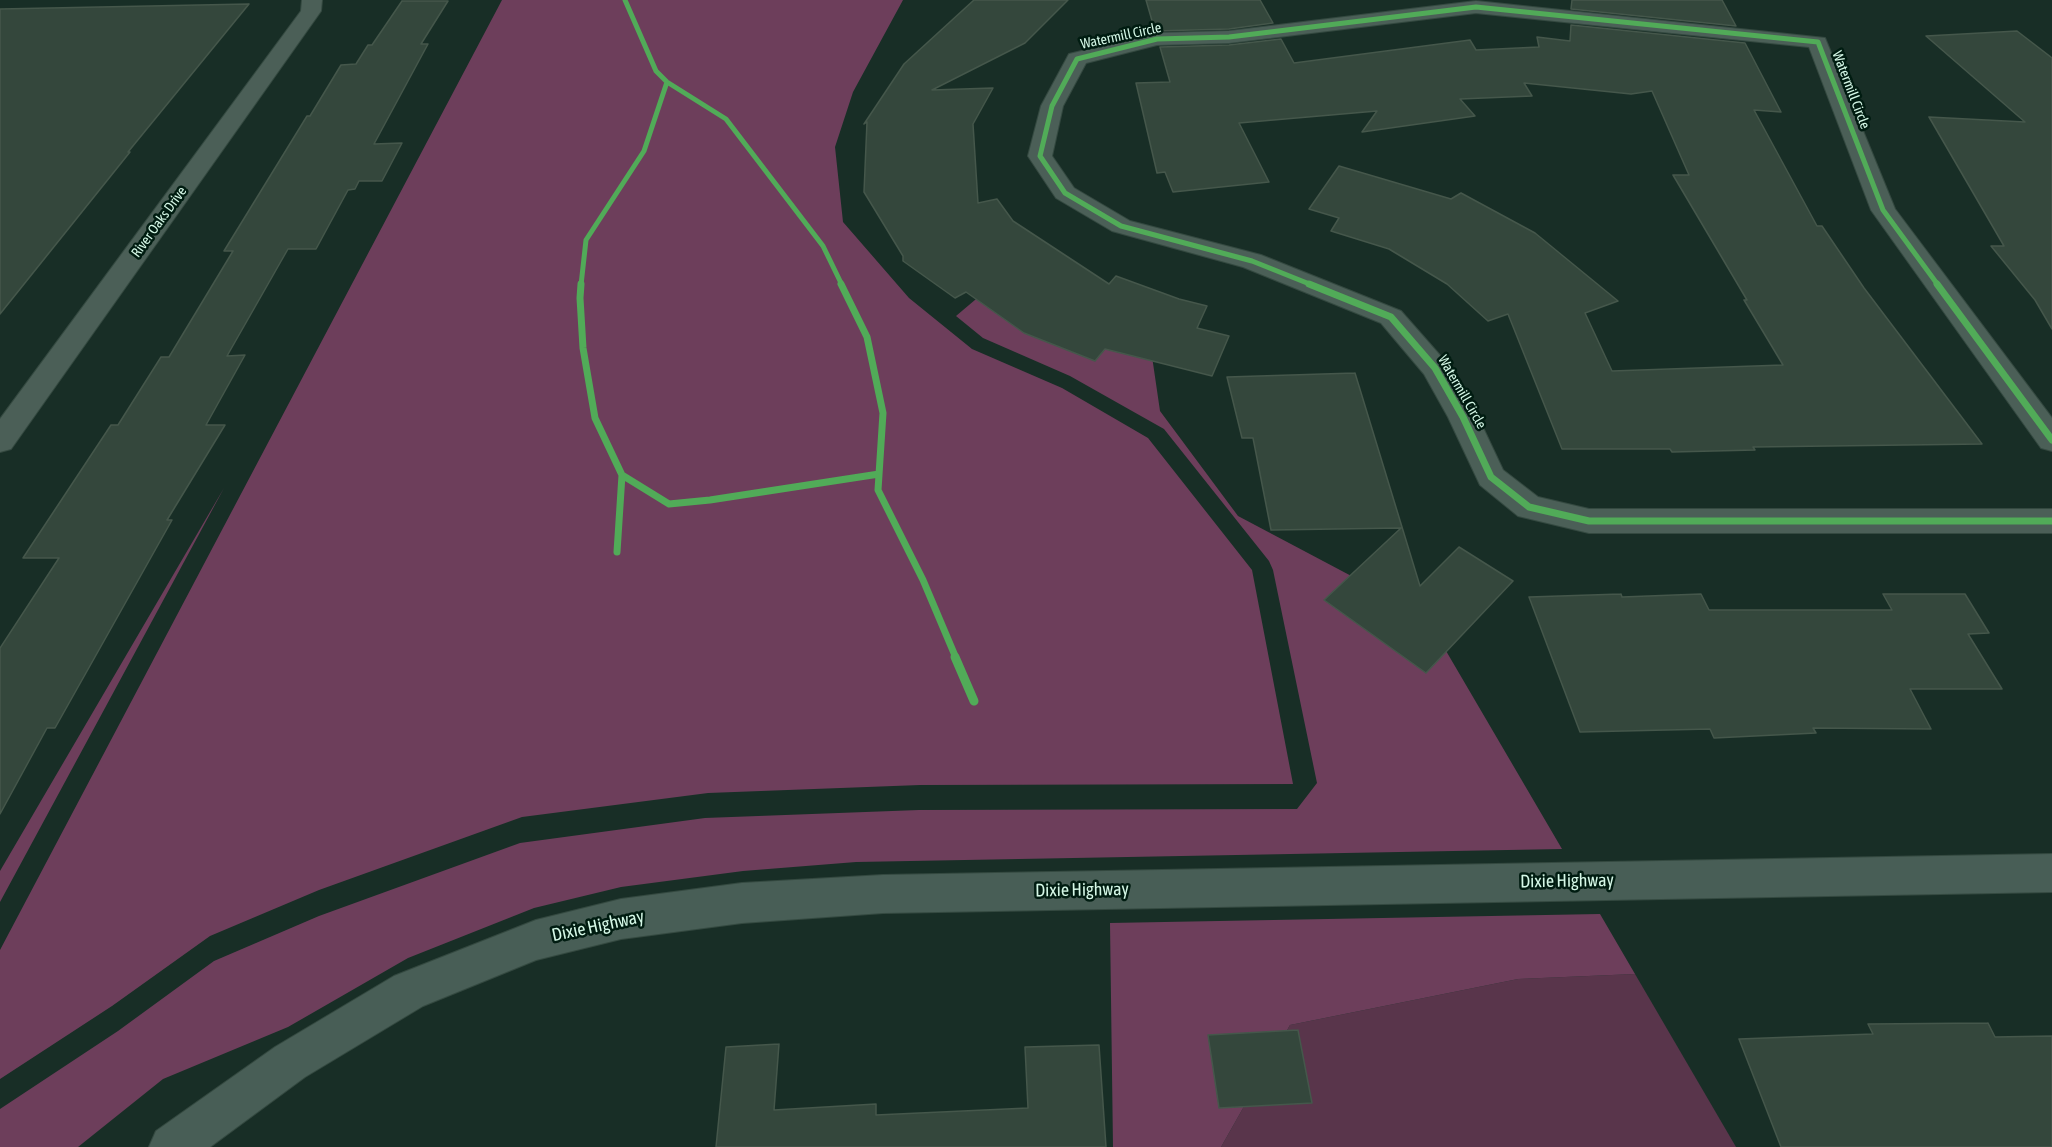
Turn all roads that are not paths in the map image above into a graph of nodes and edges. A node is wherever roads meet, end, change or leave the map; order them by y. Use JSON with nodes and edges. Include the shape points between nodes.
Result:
{"nodes":[{"id":1,"x":312,"y":0,"type":"edge"},
{"id":2,"x":2052,"y":440,"type":"edge"},
{"id":3,"x":0,"y":441,"type":"edge"},
{"id":4,"x":2052,"y":521,"type":"edge"},
{"id":5,"x":2052,"y":873,"type":"edge"},
{"id":6,"x":172,"y":1147,"type":"edge"}],
"edges":[{"from":1,"to":3,"type":"street","name":"River Oaks Drive","via":[[312,11]]},
{"from":2,"to":4,"type":"street","name":"Watermill Circle","via":[[1883,210],[1818,42],[1476,7],[1229,37],[1157,39],[1077,59],[1052,106],[1040,156],[1065,193],[1121,225],[1252,261],[1391,317],[1435,368],[1491,477],[1529,507],[1589,521]]},
{"from":5,"to":6,"type":"street","name":"Dixie Highway","via":[[883,894],[742,903],[621,919],[536,940],[409,991],[290,1062]]}]}
